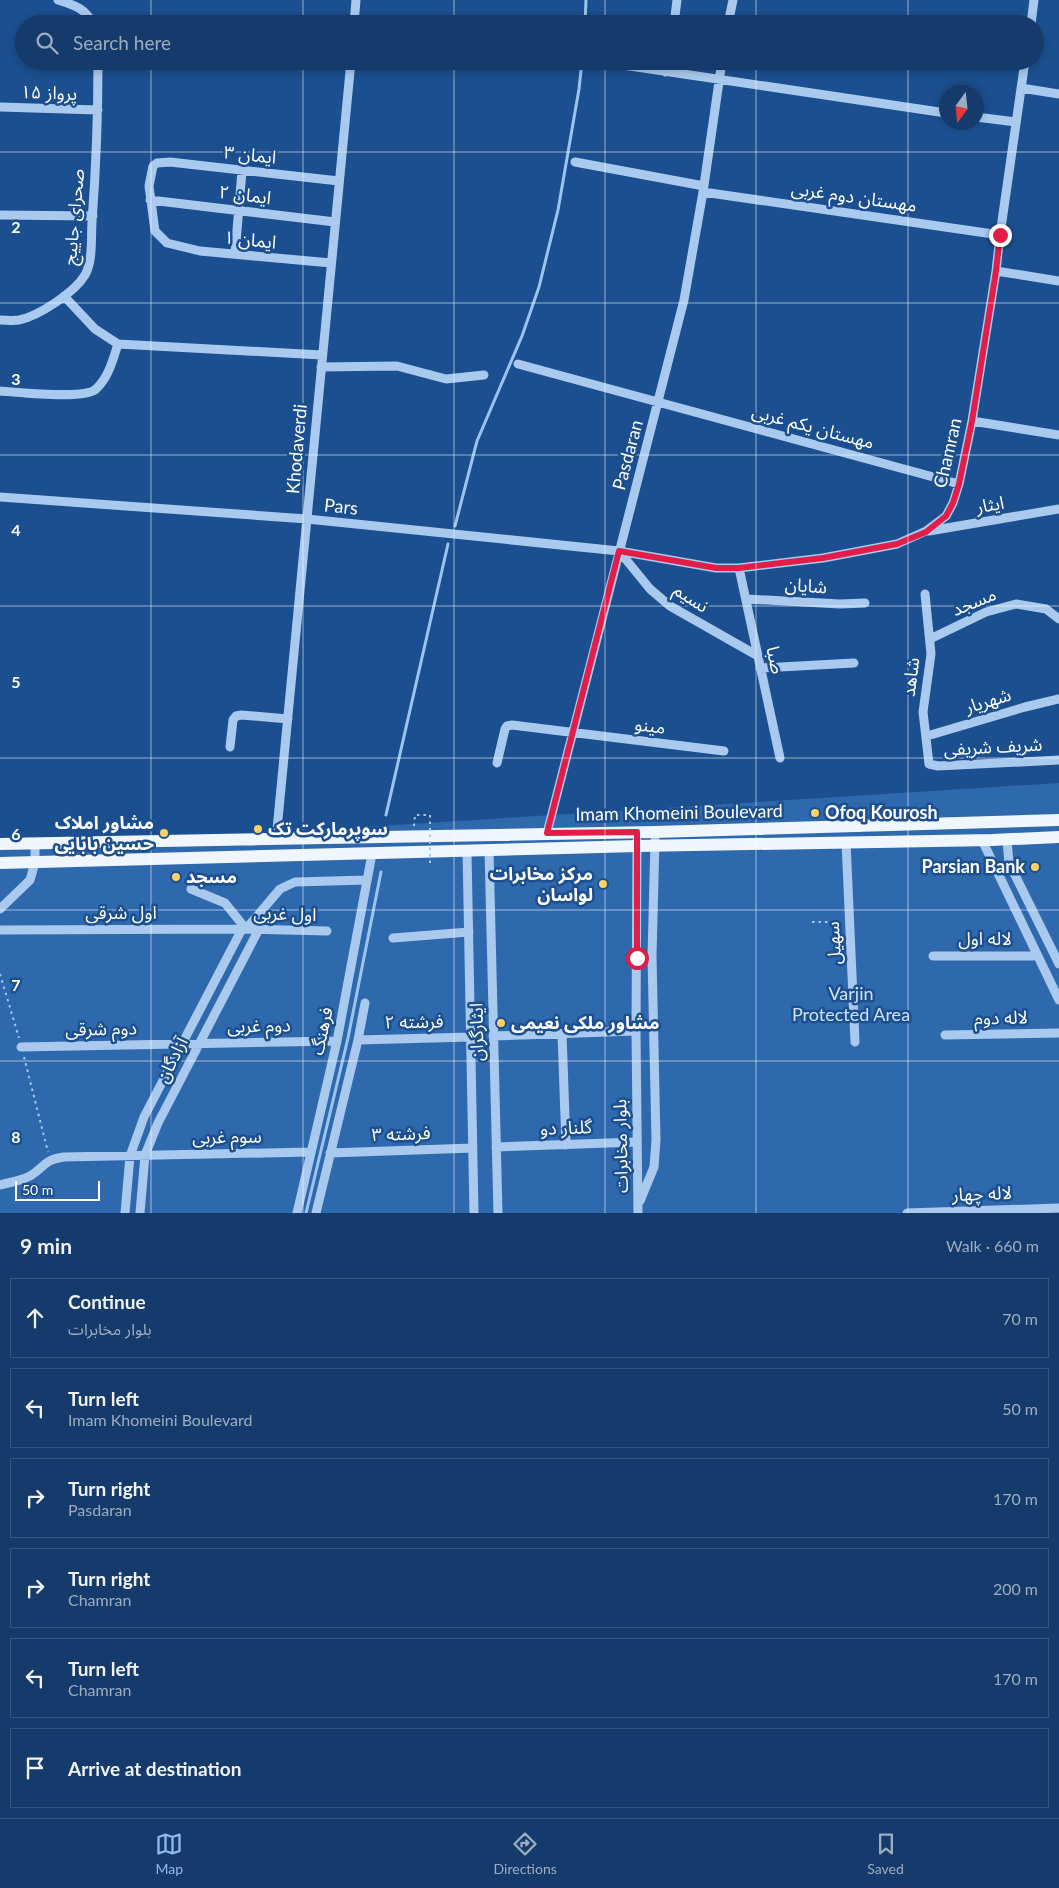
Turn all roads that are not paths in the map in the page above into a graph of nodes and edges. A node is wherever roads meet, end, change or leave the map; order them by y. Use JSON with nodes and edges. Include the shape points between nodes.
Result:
{"nodes":[{"id":1,"x":58,"y":0,"type":"edge"},
{"id":2,"x":356,"y":0,"type":"edge"},
{"id":3,"x":677,"y":0,"type":"edge"},
{"id":4,"x":732,"y":0,"type":"edge"},
{"id":5,"x":1034,"y":0,"type":"edge"},
{"id":6,"x":89,"y":15,"type":"edge"},
{"id":7,"x":355,"y":15,"type":"edge"},
{"id":8,"x":675,"y":15,"type":"edge"},
{"id":9,"x":730,"y":15,"type":"edge"},
{"id":10,"x":1032,"y":15,"type":"edge"},
{"id":11,"x":98,"y":70,"type":"edge"},
{"id":12,"x":349,"y":70,"type":"edge"},
{"id":13,"x":653,"y":70,"type":"edge"},
{"id":14,"x":720,"y":70,"type":"edge"},
{"id":15,"x":1024,"y":70,"type":"edge"},
{"id":16,"x":665,"y":72,"type":"joint"},
{"id":17,"x":718,"y":81,"type":"junction"},
{"id":18,"x":1021,"y":88,"type":"junction"},
{"id":19,"x":1059,"y":94,"type":"edge"},
{"id":20,"x":0,"y":107,"type":"edge"},
{"id":21,"x":98,"y":110,"type":"junction"},
{"id":22,"x":939,"y":112,"type":"edge"},
{"id":23,"x":984,"y":118,"type":"edge"},
{"id":24,"x":1016,"y":122,"type":"junction"},
{"id":25,"x":574,"y":162,"type":"dead end"},
{"id":26,"x":242,"y":171,"type":"junction"},
{"id":27,"x":339,"y":181,"type":"junction"},
{"id":28,"x":703,"y":189,"type":"junction"},
{"id":29,"x":150,"y":200,"type":"junction"},
{"id":30,"x":239,"y":211,"type":"junction"},
{"id":31,"x":0,"y":215,"type":"edge"},
{"id":32,"x":93,"y":216,"type":"junction"},
{"id":33,"x":335,"y":222,"type":"junction"},
{"id":34,"x":1000,"y":235,"type":"junction"},
{"id":35,"x":235,"y":254,"type":"junction"},
{"id":36,"x":331,"y":263,"type":"junction"},
{"id":37,"x":996,"y":271,"type":"junction"},
{"id":38,"x":1059,"y":281,"type":"edge"},
{"id":39,"x":64,"y":296,"type":"junction"},
{"id":40,"x":0,"y":320,"type":"edge"},
{"id":41,"x":118,"y":344,"type":"junction"},
{"id":42,"x":322,"y":355,"type":"junction"},
{"id":43,"x":518,"y":364,"type":"dead end"},
{"id":44,"x":321,"y":367,"type":"junction"},
{"id":45,"x":484,"y":375,"type":"dead end"},
{"id":46,"x":0,"y":391,"type":"edge"},
{"id":47,"x":659,"y":402,"type":"junction"},
{"id":48,"x":972,"y":421,"type":"junction"},
{"id":49,"x":1059,"y":435,"type":"edge"},
{"id":50,"x":959,"y":484,"type":"junction"},
{"id":51,"x":0,"y":497,"type":"edge"},
{"id":52,"x":1059,"y":509,"type":"edge"},
{"id":53,"x":307,"y":519,"type":"junction"},
{"id":54,"x":926,"y":532,"type":"junction"},
{"id":55,"x":619,"y":551,"type":"junction"},
{"id":56,"x":739,"y":568,"type":"junction"},
{"id":57,"x":925,"y":594,"type":"dead end"},
{"id":58,"x":746,"y":599,"type":"junction"},
{"id":59,"x":865,"y":603,"type":"dead end"},
{"id":60,"x":1059,"y":619,"type":"edge"},
{"id":61,"x":930,"y":639,"type":"junction"},
{"id":62,"x":758,"y":656,"type":"junction"},
{"id":63,"x":854,"y":663,"type":"dead end"},
{"id":64,"x":760,"y":668,"type":"junction"},
{"id":65,"x":1059,"y":699,"type":"edge"},
{"id":66,"x":288,"y":720,"type":"junction"},
{"id":67,"x":573,"y":733,"type":"junction"},
{"id":68,"x":927,"y":736,"type":"junction"},
{"id":69,"x":230,"y":747,"type":"dead end"},
{"id":70,"x":724,"y":751,"type":"dead end"},
{"id":71,"x":780,"y":758,"type":"dead end"},
{"id":72,"x":1059,"y":760,"type":"edge"},
{"id":73,"x":497,"y":763,"type":"dead end"},
{"id":74,"x":929,"y":764,"type":"joint"},
{"id":75,"x":1059,"y":820,"type":"edge"},
{"id":76,"x":637,"y":832,"type":"junction"},
{"id":77,"x":655,"y":832,"type":"junction"},
{"id":78,"x":547,"y":833,"type":"junction"},
{"id":79,"x":1059,"y":837,"type":"edge"},
{"id":80,"x":276,"y":840,"type":"junction"},
{"id":81,"x":982,"y":840,"type":"junction"},
{"id":82,"x":1007,"y":840,"type":"junction"},
{"id":83,"x":846,"y":842,"type":"junction"},
{"id":84,"x":0,"y":844,"type":"edge"},
{"id":85,"x":35,"y":844,"type":"junction"},
{"id":86,"x":637,"y":846,"type":"junction"},
{"id":87,"x":655,"y":846,"type":"junction"},
{"id":88,"x":489,"y":850,"type":"junction"},
{"id":89,"x":467,"y":851,"type":"junction"},
{"id":90,"x":372,"y":854,"type":"junction"},
{"id":91,"x":0,"y":863,"type":"edge"},
{"id":92,"x":35,"y":863,"type":"junction"},
{"id":93,"x":367,"y":880,"type":"junction"},
{"id":94,"x":191,"y":889,"type":"dead end"},
{"id":95,"x":0,"y":909,"type":"edge"},
{"id":96,"x":244,"y":929,"type":"junction"},
{"id":97,"x":0,"y":930,"type":"edge"},
{"id":98,"x":259,"y":930,"type":"junction"},
{"id":99,"x":327,"y":932,"type":"dead end"},
{"id":100,"x":469,"y":932,"type":"junction"},
{"id":101,"x":393,"y":938,"type":"dead end"},
{"id":102,"x":933,"y":956,"type":"dead end"},
{"id":103,"x":1038,"y":956,"type":"junction"},
{"id":104,"x":1058,"y":960,"type":"edge"},
{"id":105,"x":1059,"y":1000,"type":"edge"},
{"id":106,"x":365,"y":1003,"type":"dead end"},
{"id":107,"x":636,"y":1031,"type":"junction"},
{"id":108,"x":1059,"y":1033,"type":"edge"},
{"id":109,"x":562,"y":1034,"type":"junction"},
{"id":110,"x":494,"y":1036,"type":"junction"},
{"id":111,"x":944,"y":1036,"type":"dead end"},
{"id":112,"x":471,"y":1037,"type":"junction"},
{"id":113,"x":358,"y":1040,"type":"junction"},
{"id":114,"x":337,"y":1041,"type":"junction"},
{"id":115,"x":855,"y":1042,"type":"dead end"},
{"id":116,"x":182,"y":1044,"type":"junction"},
{"id":117,"x":199,"y":1044,"type":"junction"},
{"id":118,"x":21,"y":1047,"type":"road end"},
{"id":119,"x":637,"y":1142,"type":"junction"},
{"id":120,"x":566,"y":1144,"type":"junction"},
{"id":121,"x":496,"y":1147,"type":"junction"},
{"id":122,"x":473,"y":1148,"type":"junction"},
{"id":123,"x":311,"y":1152,"type":"junction"},
{"id":124,"x":330,"y":1153,"type":"junction"},
{"id":125,"x":145,"y":1155,"type":"junction"},
{"id":126,"x":130,"y":1156,"type":"junction"},
{"id":127,"x":0,"y":1185,"type":"edge"},
{"id":128,"x":638,"y":1208,"type":"edge"},
{"id":129,"x":1059,"y":1208,"type":"edge"},
{"id":130,"x":125,"y":1213,"type":"edge"},
{"id":131,"x":140,"y":1213,"type":"edge"},
{"id":132,"x":297,"y":1213,"type":"edge"},
{"id":133,"x":316,"y":1213,"type":"edge"},
{"id":134,"x":474,"y":1213,"type":"edge"},
{"id":135,"x":498,"y":1213,"type":"edge"},
{"id":136,"x":907,"y":1213,"type":"edge"}],
"edges":[{"from":1,"to":6,"type":"street","via":[[76,5]]},
{"from":2,"to":7,"type":"street"},
{"from":3,"to":8,"type":"street"},
{"from":4,"to":9,"type":"street"},
{"from":5,"to":10,"type":"street"},
{"from":11,"to":21,"type":"street","name":"صحرای جاییج"},
{"from":12,"to":27,"type":"street","name":"Khodaverdi"},
{"from":13,"to":16,"type":"street"},
{"from":14,"to":17,"type":"street","name":"Pasdaran"},
{"from":15,"to":18,"type":"street","name":"Chamran"},
{"from":16,"to":17,"type":"street"},
{"from":17,"to":22,"type":"street"},
{"from":17,"to":28,"type":"street","name":"Pasdaran"},
{"from":18,"to":19,"type":"street"},
{"from":18,"to":24,"type":"street","name":"Chamran"},
{"from":20,"to":21,"type":"street","name":"پرواز ۱۵"},
{"from":21,"to":32,"type":"street","name":"صحرای جاییج"},
{"from":23,"to":24,"type":"street"},
{"from":24,"to":34,"type":"street","name":"Chamran"},
{"from":25,"to":28,"type":"street","name":"مهستان دوم غربی"},
{"from":26,"to":27,"type":"street","name":"ایمان ۳"},
{"from":26,"to":29,"type":"street","name":"ایمان ۳","via":[[157,162],[152,166],[150,176]]},
{"from":26,"to":30,"type":"street"},
{"from":27,"to":33,"type":"street","name":"Khodaverdi"},
{"from":28,"to":34,"type":"street","name":"مهستان دوم غربی"},
{"from":28,"to":47,"type":"street","name":"Pasdaran","via":[[684,300]]},
{"from":29,"to":30,"type":"street","name":"ایمان ۲"},
{"from":29,"to":35,"type":"street","name":"ایمان ۱","via":[[156,231],[167,243],[200,251]]},
{"from":30,"to":33,"type":"street","name":"ایمان ۲"},
{"from":30,"to":35,"type":"street"},
{"from":31,"to":32,"type":"street"},
{"from":32,"to":39,"type":"street","name":"صحرای جاییج","via":[[90,260],[85,275]]},
{"from":33,"to":36,"type":"street","name":"Khodaverdi"},
{"from":34,"to":37,"type":"street","name":"Chamran"},
{"from":35,"to":36,"type":"street","name":"ایمان ۱"},
{"from":36,"to":42,"type":"street","name":"Khodaverdi"},
{"from":37,"to":38,"type":"street"},
{"from":37,"to":48,"type":"street","name":"Chamran"},
{"from":39,"to":40,"type":"street","name":"صحرای جاییج","via":[[20,320]]},
{"from":39,"to":41,"type":"street","via":[[95,329]]},
{"from":41,"to":42,"type":"street"},
{"from":41,"to":46,"type":"street","via":[[109,372],[96,390],[77,395]]},
{"from":42,"to":44,"type":"street","name":"Khodaverdi"},
{"from":43,"to":47,"type":"street","name":"مهستان یکم غربی"},
{"from":44,"to":45,"type":"street","via":[[396,366],[446,379]]},
{"from":44,"to":53,"type":"street","name":"Khodaverdi"},
{"from":47,"to":50,"type":"street","name":"مهستان یکم غربی"},
{"from":47,"to":55,"type":"street","name":"Pasdaran"},
{"from":48,"to":49,"type":"street"},
{"from":48,"to":50,"type":"street","name":"Chamran"},
{"from":50,"to":54,"type":"street","name":"Chamran","via":[[946,516]]},
{"from":51,"to":53,"type":"street","name":"Pars"},
{"from":52,"to":54,"type":"street","name":"ایثار"},
{"from":53,"to":55,"type":"street","name":"Pars"},
{"from":53,"to":66,"type":"street","name":"Khodaverdi"},
{"from":54,"to":56,"type":"street","name":"Chamran","via":[[897,544],[841,555]]},
{"from":55,"to":56,"type":"street","name":"Chamran","via":[[716,568]]},
{"from":55,"to":62,"type":"street","name":"نسیم","via":[[650,589],[670,606]]},
{"from":55,"to":67,"type":"street","name":"Pasdaran"},
{"from":56,"to":58,"type":"street","name":"صبا"},
{"from":57,"to":61,"type":"street","name":"شاهد"},
{"from":58,"to":59,"type":"street","name":"شایان"},
{"from":58,"to":62,"type":"street","name":"صبا"},
{"from":60,"to":61,"type":"street","name":"مسجد","via":[[1046,609],[1016,604],[986,612]]},
{"from":61,"to":68,"type":"street","name":"شاهد","via":[[923,712]]},
{"from":62,"to":64,"type":"street","name":"صبا"},
{"from":63,"to":64,"type":"street"},
{"from":64,"to":71,"type":"street","name":"صبا"},
{"from":65,"to":68,"type":"street","name":"شهریار"},
{"from":66,"to":69,"type":"street","via":[[236,716]]},
{"from":66,"to":80,"type":"street","name":"Khodaverdi"},
{"from":67,"to":70,"type":"street","name":"مینو"},
{"from":67,"to":73,"type":"street","name":"مینو","via":[[507,726]]},
{"from":67,"to":78,"type":"street","name":"Pasdaran"},
{"from":68,"to":74,"type":"street","name":"شاهد"},
{"from":72,"to":74,"type":"street","name":"شریف شریفی"},
{"from":75,"to":77,"type":"main road","name":"Imam Khomeini Boulevard"},
{"from":76,"to":77,"type":"main road","name":"Imam Khomeini Boulevard"},
{"from":76,"to":78,"type":"main road","name":"Imam Khomeini Boulevard"},
{"from":76,"to":86,"type":"street","name":"بلوار مخابرات"},
{"from":77,"to":87,"type":"street","name":"بلوار مخابرات"},
{"from":78,"to":80,"type":"main road","name":"Imam Khomeini Boulevard"},
{"from":79,"to":82,"type":"main road","name":"Imam Khomeini Boulevard"},
{"from":80,"to":85,"type":"main road","name":"Imam Khomeini Boulevard"},
{"from":81,"to":82,"type":"main road","name":"Imam Khomeini Boulevard"},
{"from":81,"to":83,"type":"main road","name":"Imam Khomeini Boulevard"},
{"from":81,"to":103,"type":"street"},
{"from":82,"to":104,"type":"street","via":[[1009,863]]},
{"from":83,"to":87,"type":"main road","name":"Imam Khomeini Boulevard"},
{"from":83,"to":115,"type":"street","name":"سهیل"},
{"from":84,"to":85,"type":"main road","name":"Imam Khomeini Boulevard"},
{"from":85,"to":92,"type":"street"},
{"from":86,"to":87,"type":"main road","name":"Imam Khomeini Boulevard"},
{"from":86,"to":88,"type":"main road","name":"Imam Khomeini Boulevard"},
{"from":86,"to":107,"type":"street","name":"بلوار مخابرات"},
{"from":87,"to":128,"type":"street","name":"بلوار مخابرات","via":[[652,956],[656,1140],[654,1167]]},
{"from":88,"to":89,"type":"main road","name":"Imam Khomeini Boulevard"},
{"from":88,"to":110,"type":"street","name":"ایثارگران"},
{"from":89,"to":90,"type":"main road","name":"Imam Khomeini Boulevard"},
{"from":89,"to":100,"type":"street","name":"ایثارگران"},
{"from":90,"to":92,"type":"main road","name":"Imam Khomeini Boulevard"},
{"from":90,"to":93,"type":"street","name":"فرهنگ"},
{"from":91,"to":92,"type":"main road","name":"Imam Khomeini Boulevard"},
{"from":92,"to":95,"type":"street","via":[[30,880]]},
{"from":93,"to":96,"type":"street","name":"آزادگان","via":[[295,882],[280,889]]},
{"from":93,"to":114,"type":"street","name":"فرهنگ"},
{"from":94,"to":96,"type":"street","via":[[225,903]]},
{"from":96,"to":97,"type":"street","name":"اول شرقی"},
{"from":96,"to":98,"type":"street","name":"اول غربی"},
{"from":96,"to":116,"type":"street","name":"آزادگان"},
{"from":98,"to":99,"type":"street","name":"اول غربی"},
{"from":98,"to":117,"type":"street","name":"آزادگان"},
{"from":100,"to":101,"type":"street"},
{"from":100,"to":112,"type":"street","name":"ایثارگران"},
{"from":102,"to":103,"type":"street","name":"لاله اول"},
{"from":103,"to":105,"type":"street"},
{"from":106,"to":113,"type":"street"},
{"from":107,"to":109,"type":"street"},
{"from":107,"to":119,"type":"street","name":"بلوار مخابرات"},
{"from":108,"to":111,"type":"street","name":"لاله دوم"},
{"from":109,"to":110,"type":"street"},
{"from":109,"to":120,"type":"street"},
{"from":110,"to":121,"type":"street","name":"ایثارگران"},
{"from":112,"to":113,"type":"street","name":"فرشته ۲"},
{"from":112,"to":122,"type":"street","name":"ایثارگران"},
{"from":113,"to":124,"type":"street"},
{"from":114,"to":117,"type":"street","name":"دوم غربی"},
{"from":114,"to":123,"type":"street","name":"فرهنگ"},
{"from":116,"to":117,"type":"street","name":"دوم غربی"},
{"from":116,"to":118,"type":"street","name":"دوم شرقی"},
{"from":116,"to":126,"type":"street","name":"آزادگان","via":[[144,1117]]},
{"from":117,"to":125,"type":"street","name":"آزادگان"},
{"from":119,"to":120,"type":"street","name":"گلنار دو"},
{"from":119,"to":128,"type":"street","name":"بلوار مخابرات"},
{"from":120,"to":121,"type":"street","name":"گلنار دو"},
{"from":121,"to":135,"type":"street","name":"ایثارگران"},
{"from":122,"to":124,"type":"street","name":"فرشته ۳"},
{"from":122,"to":134,"type":"street","name":"ایثارگران"},
{"from":123,"to":125,"type":"street","name":"سوم غربی"},
{"from":123,"to":132,"type":"street","name":"فرهنگ"},
{"from":124,"to":133,"type":"street"},
{"from":125,"to":126,"type":"street","name":"سوم غربی"},
{"from":125,"to":131,"type":"street","name":"آزادگان"},
{"from":126,"to":127,"type":"street","name":"سوم غربی","via":[[50,1159],[20,1181]]},
{"from":126,"to":130,"type":"street","name":"آزادگان"},
{"from":129,"to":136,"type":"street","name":"لاله چهار"}]}
